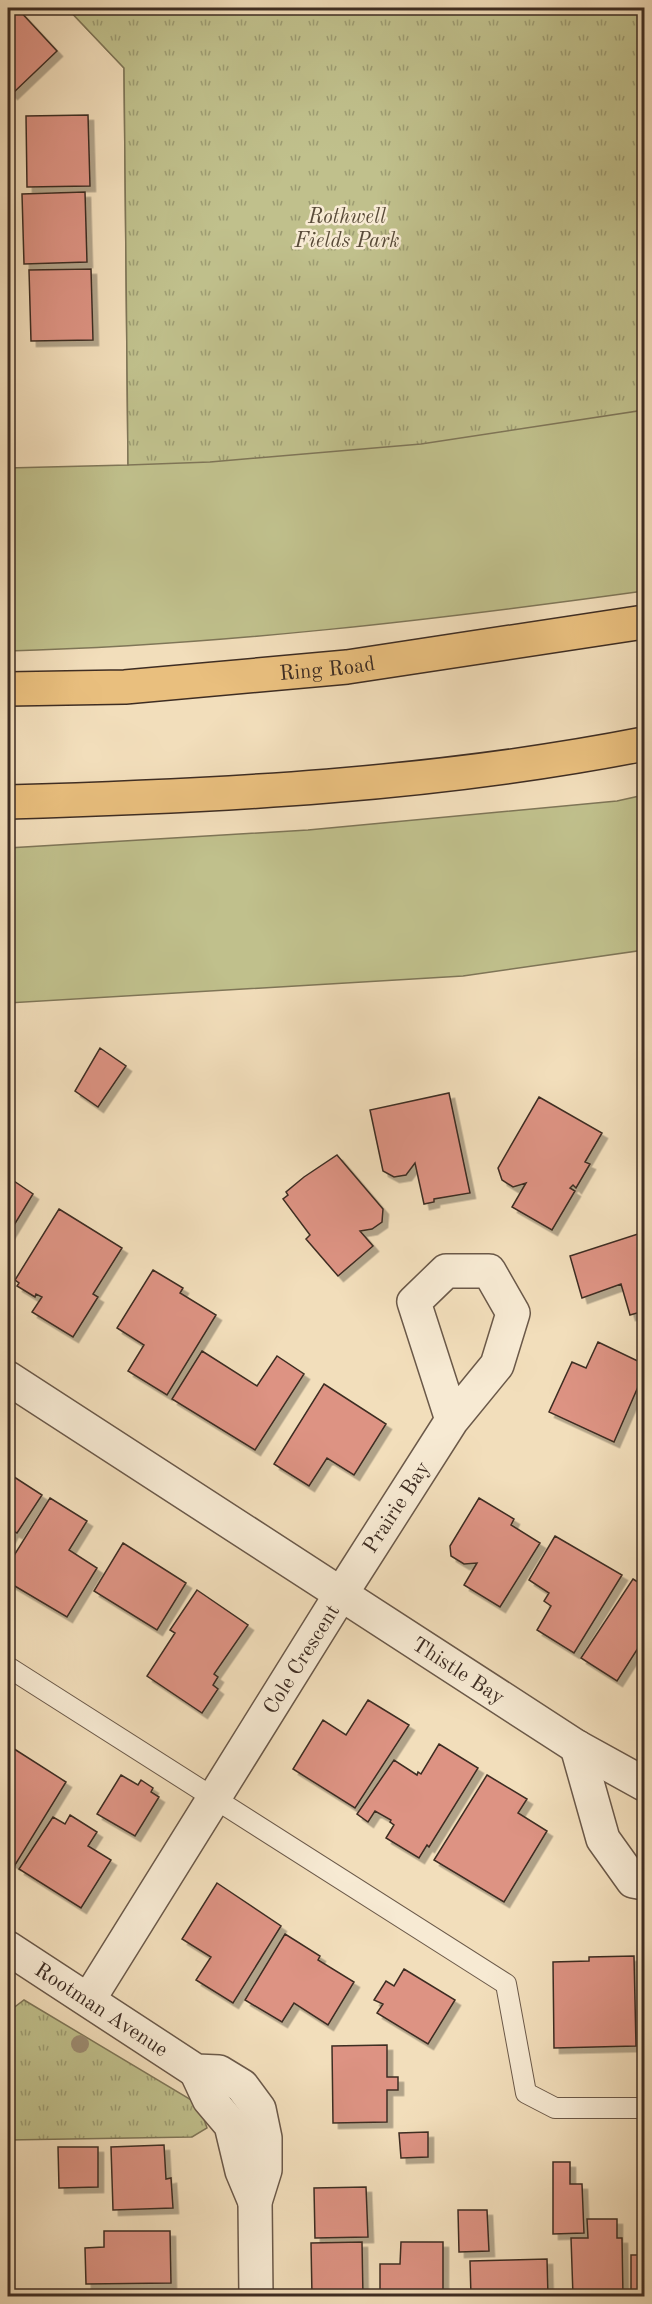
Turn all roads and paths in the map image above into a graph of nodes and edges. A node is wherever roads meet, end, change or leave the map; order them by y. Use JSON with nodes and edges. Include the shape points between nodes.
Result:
{"nodes":[{"id":1,"x":645,"y":622,"type":"edge"},
{"id":2,"x":8,"y":689,"type":"edge"},
{"id":3,"x":645,"y":744,"type":"edge"},
{"id":4,"x":8,"y":802,"type":"edge"},
{"id":5,"x":8,"y":1378,"type":"edge"},
{"id":6,"x":452,"y":1420,"type":"dead end"},
{"id":7,"x":341,"y":1594,"type":"junction"},
{"id":8,"x":8,"y":1667,"type":"edge"},
{"id":9,"x":577,"y":1747,"type":"junction"},
{"id":10,"x":645,"y":1784,"type":"edge"},
{"id":11,"x":213,"y":1800,"type":"junction"},
{"id":12,"x":645,"y":1883,"type":"edge"},
{"id":13,"x":8,"y":1948,"type":"edge"},
{"id":14,"x":89,"y":1999,"type":"junction"},
{"id":15,"x":645,"y":2108,"type":"edge"},
{"id":16,"x":256,"y":2296,"type":"edge"}],
"edges":[{"from":1,"to":2,"type":"highway","name":"Ring Road","via":[[347,667],[125,687]]},
{"from":3,"to":4,"type":"highway","via":[[558,760],[344,785]]},
{"from":5,"to":7,"type":"street","name":"Cole Crescent"},
{"from":6,"to":7,"type":"street","name":"Prairie Bay"},
{"from":7,"to":9,"type":"street","name":"Thistle Bay"},
{"from":7,"to":11,"type":"street","name":"Cole Crescent"},
{"from":8,"to":11,"type":"lane"},
{"from":9,"to":10,"type":"street","name":"Thistle Bay"},
{"from":9,"to":12,"type":"street","via":[[603,1839],[633,1881]]},
{"from":11,"to":14,"type":"street","name":"Cole Crescent"},
{"from":11,"to":15,"type":"lane","via":[[506,1984],[526,2093],[555,2108]]},
{"from":13,"to":14,"type":"street","name":"Rootman Avenue"},
{"from":14,"to":16,"type":"street","name":"Rootman Avenue","via":[[196,2071],[209,2099],[231,2125],[242,2171],[255,2202]]}]}
